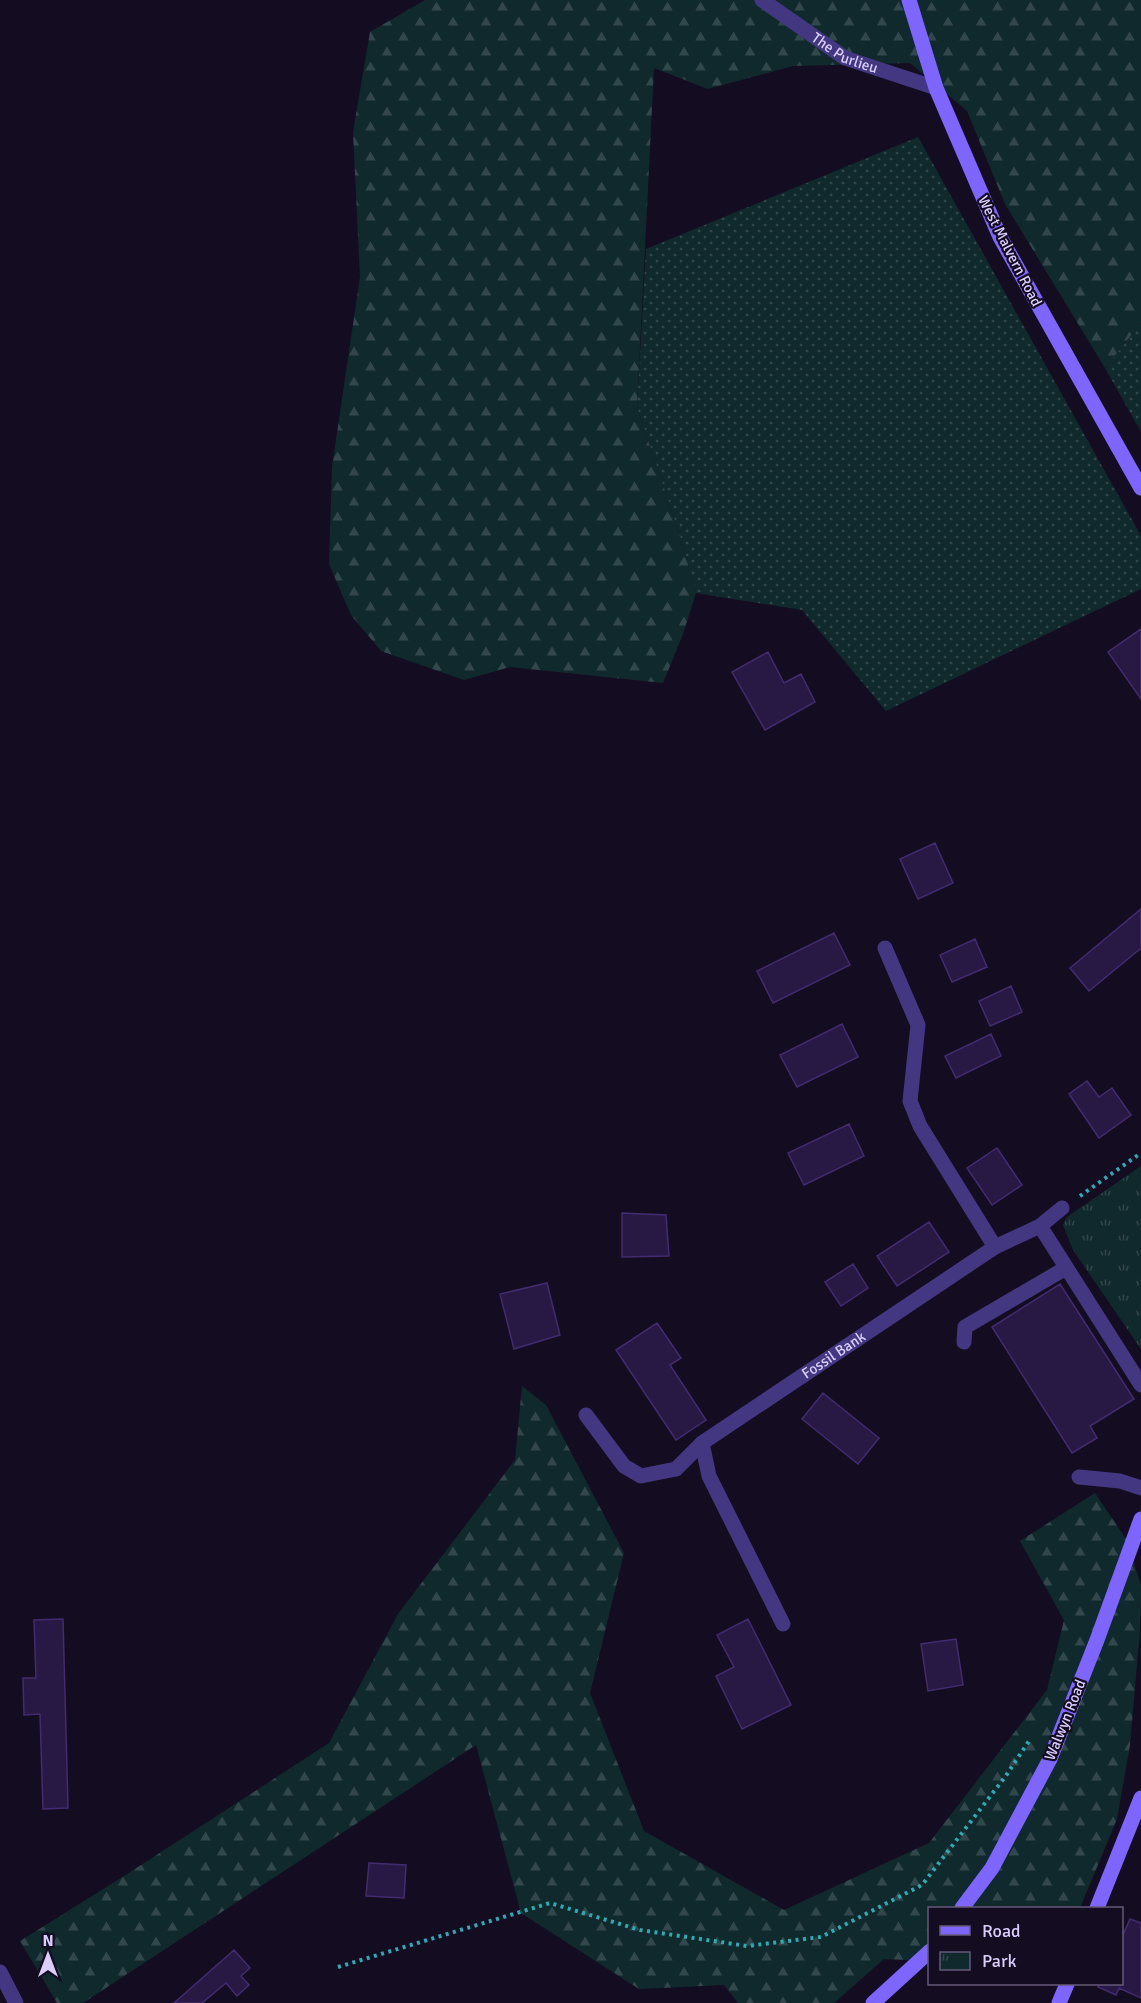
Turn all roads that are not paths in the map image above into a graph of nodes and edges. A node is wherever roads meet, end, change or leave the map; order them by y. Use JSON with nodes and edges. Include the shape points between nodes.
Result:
{"nodes":[{"id":1,"x":762,"y":0,"type":"edge"},
{"id":2,"x":909,"y":0,"type":"edge"},
{"id":3,"x":936,"y":88,"type":"junction"},
{"id":4,"x":1141,"y":488,"type":"edge"},
{"id":5,"x":885,"y":948,"type":"dead end"},
{"id":6,"x":1062,"y":1208,"type":"road end"},
{"id":7,"x":1040,"y":1226,"type":"junction"},
{"id":8,"x":995,"y":1247,"type":"junction"},
{"id":9,"x":1066,"y":1268,"type":"junction"},
{"id":10,"x":964,"y":1342,"type":"dead end"},
{"id":11,"x":1141,"y":1385,"type":"edge"},
{"id":12,"x":586,"y":1415,"type":"dead end"},
{"id":13,"x":702,"y":1443,"type":"junction"},
{"id":14,"x":1079,"y":1477,"type":"dead end"},
{"id":15,"x":1141,"y":1488,"type":"edge"},
{"id":16,"x":1141,"y":1519,"type":"edge"},
{"id":17,"x":783,"y":1624,"type":"dead end"},
{"id":18,"x":1141,"y":1798,"type":"edge"},
{"id":19,"x":963,"y":1907,"type":"edge"},
{"id":20,"x":1097,"y":1907,"type":"edge"},
{"id":21,"x":928,"y":1953,"type":"edge"},
{"id":22,"x":0,"y":1972,"type":"edge"},
{"id":23,"x":1066,"y":1985,"type":"edge"},
{"id":24,"x":16,"y":2003,"type":"edge"},
{"id":25,"x":873,"y":2003,"type":"edge"},
{"id":26,"x":1059,"y":2003,"type":"edge"}],
"edges":[{"from":1,"to":3,"type":"street","name":"The Purlieu","via":[[845,58]]},
{"from":2,"to":3,"type":"main road","name":"West Malvern Road"},
{"from":3,"to":4,"type":"main road","name":"West Malvern Road","via":[[1000,237]]},
{"from":5,"to":8,"type":"street","via":[[918,1025],[910,1101],[920,1126]]},
{"from":6,"to":7,"type":"street","name":"Fossil Bank"},
{"from":7,"to":8,"type":"street","name":"Fossil Bank"},
{"from":7,"to":9,"type":"street"},
{"from":8,"to":13,"type":"street","name":"Fossil Bank"},
{"from":9,"to":10,"type":"street","via":[[965,1327]]},
{"from":9,"to":11,"type":"street"},
{"from":12,"to":13,"type":"street","name":"Fossil Bank","via":[[624,1466],[641,1476],[676,1468]]},
{"from":13,"to":17,"type":"street","via":[[709,1476]]},
{"from":14,"to":15,"type":"street","via":[[1120,1481]]},
{"from":16,"to":19,"type":"main road","name":"Walwyn Road","via":[[1050,1759],[992,1868]]},
{"from":18,"to":20,"type":"main road"},
{"from":21,"to":25,"type":"main road"},
{"from":22,"to":24,"type":"street"},
{"from":23,"to":26,"type":"main road"}]}
